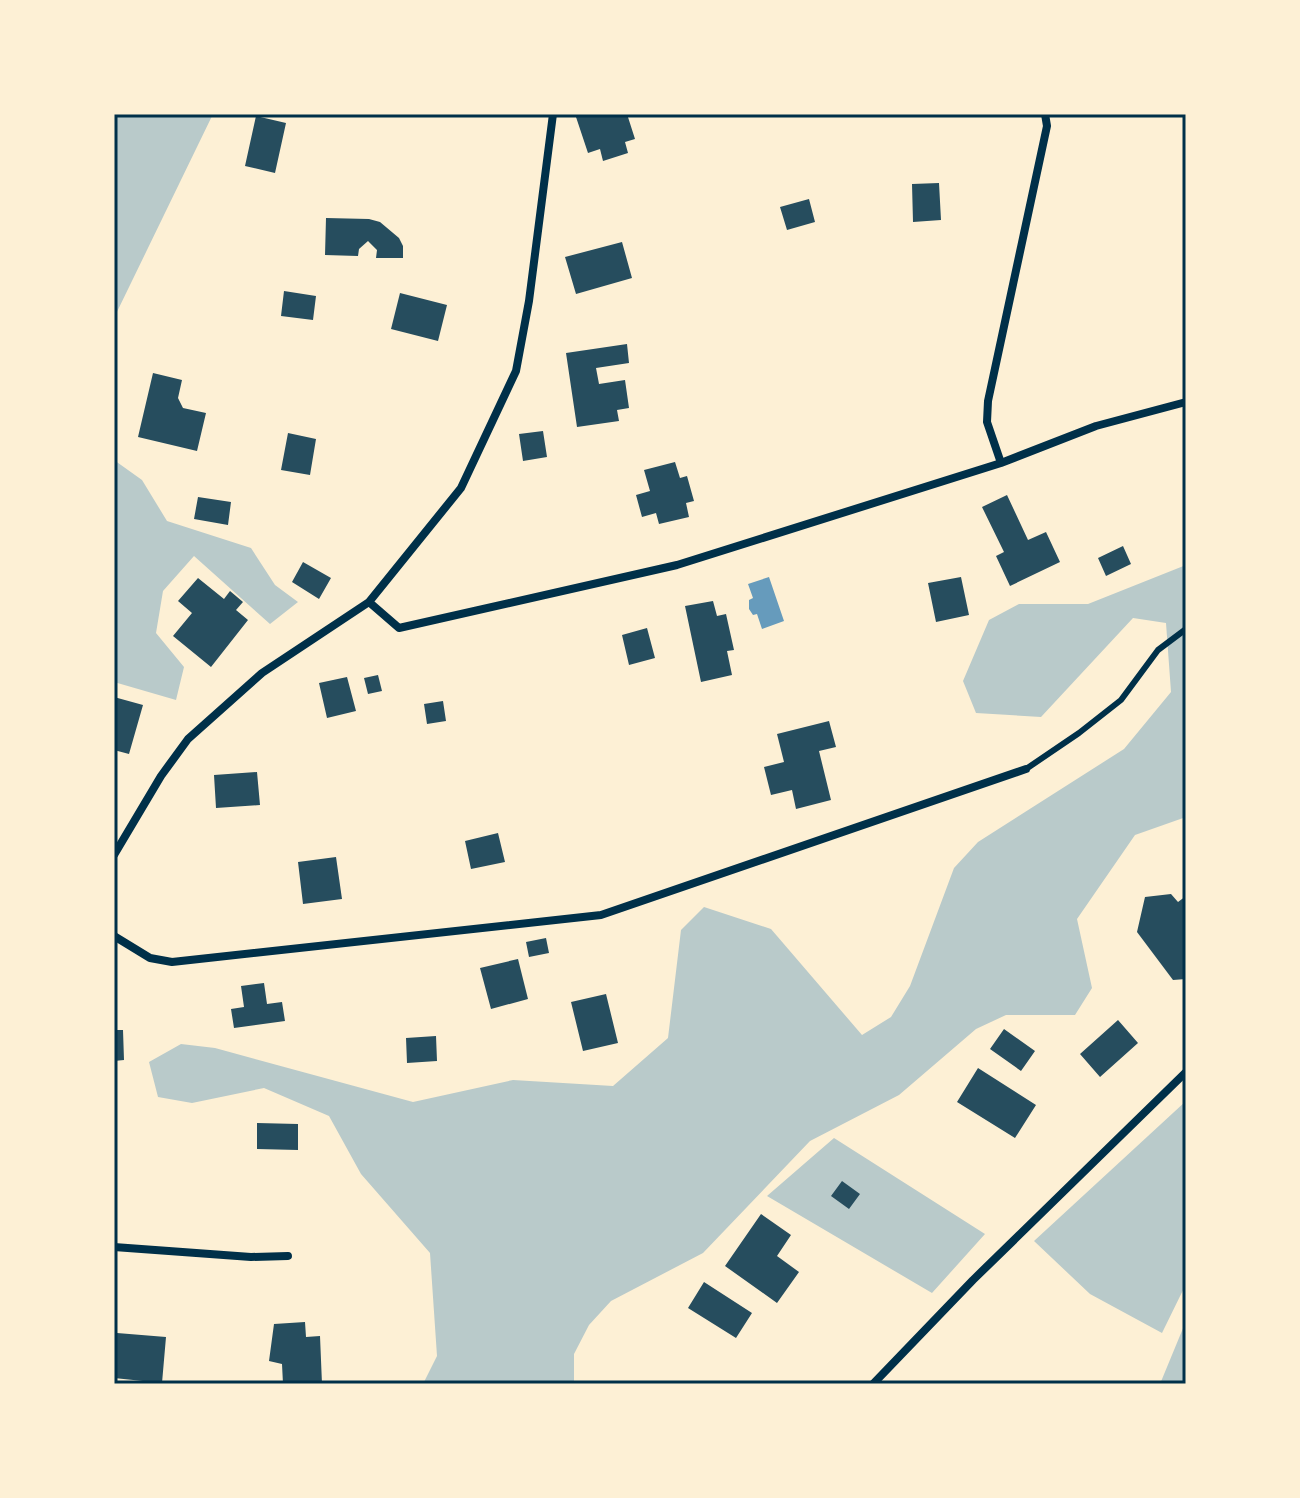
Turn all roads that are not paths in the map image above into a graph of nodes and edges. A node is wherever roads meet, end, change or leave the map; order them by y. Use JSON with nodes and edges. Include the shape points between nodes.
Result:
{"nodes":[{"id":1,"x":553,"y":114,"type":"edge"},
{"id":2,"x":1045,"y":114,"type":"edge"},
{"id":3,"x":1186,"y":402,"type":"edge"},
{"id":4,"x":1001,"y":463,"type":"junction"},
{"id":5,"x":369,"y":602,"type":"junction"},
{"id":6,"x":1186,"y":629,"type":"edge"},
{"id":7,"x":1026,"y":769,"type":"joint"},
{"id":8,"x":114,"y":855,"type":"edge"},
{"id":9,"x":114,"y":936,"type":"edge"},
{"id":10,"x":1186,"y":1072,"type":"edge"},
{"id":11,"x":114,"y":1247,"type":"edge"},
{"id":12,"x":288,"y":1256,"type":"dead end"},
{"id":13,"x":873,"y":1384,"type":"edge"}],
"edges":[{"from":1,"to":5,"type":"street","via":[[516,371],[461,488]]},
{"from":2,"to":4,"type":"street","via":[[1047,126],[988,401],[987,422]]},
{"from":3,"to":4,"type":"street","via":[[1096,426]]},
{"from":4,"to":5,"type":"street","via":[[677,565],[399,628]]},
{"from":5,"to":8,"type":"street","via":[[262,673],[188,739]]},
{"from":6,"to":7,"type":"lane","via":[[1158,650],[1121,700]]},
{"from":7,"to":9,"type":"street","via":[[601,915],[172,962],[150,958]]},
{"from":10,"to":13,"type":"street"},
{"from":11,"to":12,"type":"street"}]}
